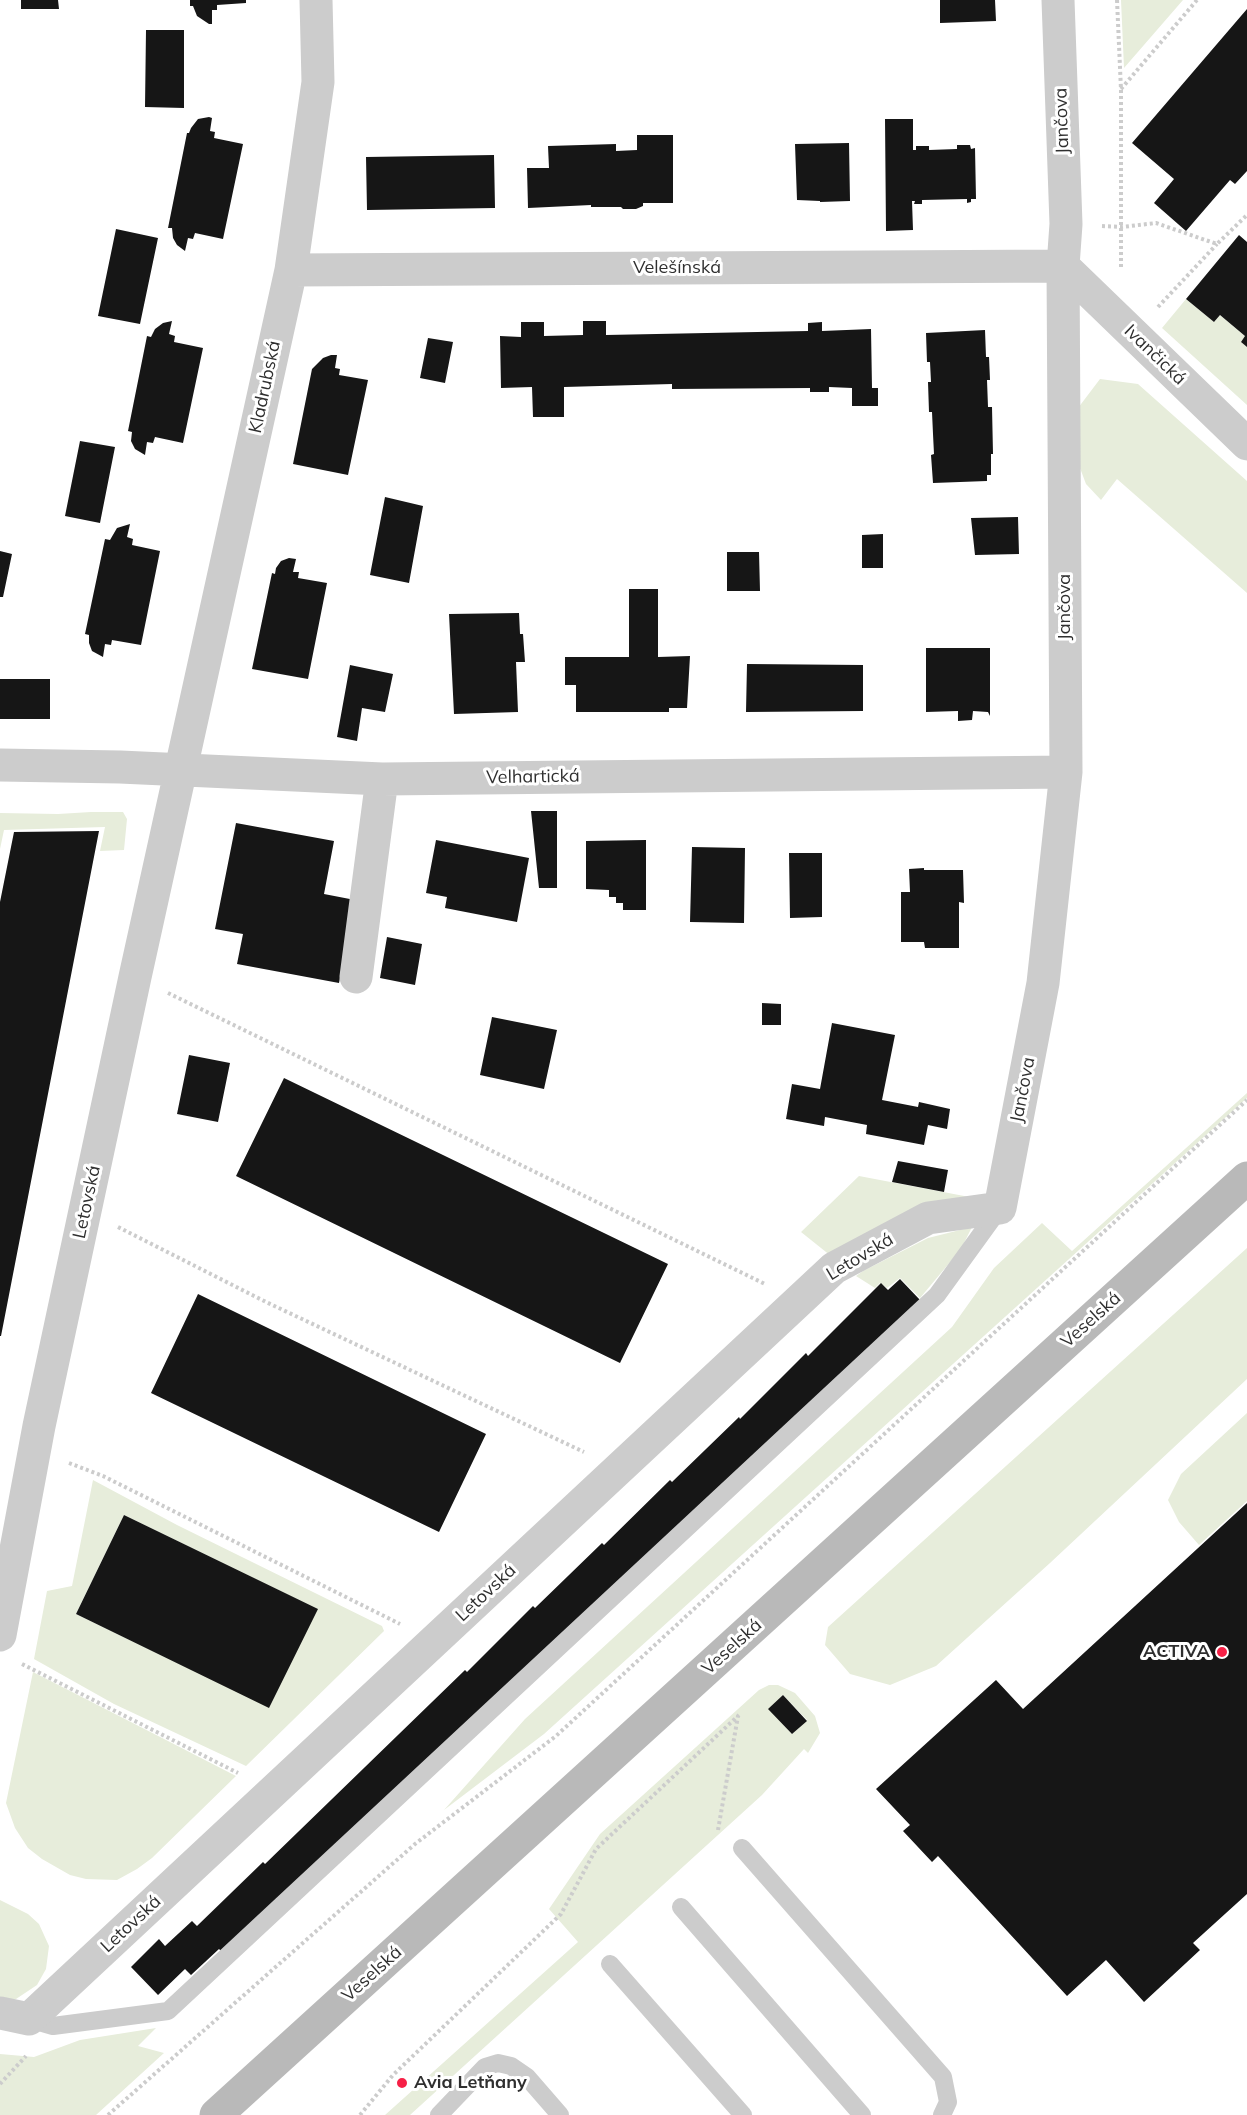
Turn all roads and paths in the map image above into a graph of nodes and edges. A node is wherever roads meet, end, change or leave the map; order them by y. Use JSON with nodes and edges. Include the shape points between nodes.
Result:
{"nodes":[{"id":1,"x":316,"y":0,"type":"edge"},
{"id":2,"x":1058,"y":0,"type":"edge"},
{"id":3,"x":1117,"y":0,"type":"edge"},
{"id":4,"x":1197,"y":0,"type":"edge"},
{"id":5,"x":1121,"y":90,"type":"junction"},
{"id":6,"x":1247,"y":215,"type":"edge"},
{"id":7,"x":1066,"y":224,"type":"junction"},
{"id":8,"x":1122,"y":227,"type":"junction"},
{"id":9,"x":1217,"y":244,"type":"junction"},
{"id":10,"x":1063,"y":266,"type":"junction"},
{"id":11,"x":291,"y":270,"type":"junction"},
{"id":12,"x":1121,"y":280,"type":"dead end"},
{"id":13,"x":1156,"y":309,"type":"dead end"},
{"id":14,"x":1247,"y":444,"type":"edge"},
{"id":15,"x":0,"y":765,"type":"edge"},
{"id":16,"x":181,"y":770,"type":"junction"},
{"id":17,"x":1066,"y":772,"type":"junction"},
{"id":18,"x":382,"y":779,"type":"junction"},
{"id":19,"x":135,"y":977,"type":"junction"},
{"id":20,"x":356,"y":977,"type":"dead end"},
{"id":21,"x":1247,"y":1100,"type":"edge"},
{"id":22,"x":1247,"y":1178,"type":"edge"},
{"id":23,"x":1000,"y":1208,"type":"junction"},
{"id":24,"x":85,"y":1210,"type":"junction"},
{"id":25,"x":800,"y":1300,"type":"junction"},
{"id":26,"x":35,"y":1451,"type":"junction"},
{"id":27,"x":618,"y":1469,"type":"junction"},
{"id":28,"x":7,"y":1648,"type":"edge"},
{"id":29,"x":427,"y":1648,"type":"junction"},
{"id":30,"x":273,"y":1791,"type":"junction"},
{"id":31,"x":718,"y":1832,"type":"dead end"},
{"id":32,"x":742,"y":1848,"type":"dead end"},
{"id":33,"x":681,"y":1907,"type":"dead end"},
{"id":34,"x":610,"y":1964,"type":"dead end"},
{"id":35,"x":14,"y":2016,"type":"edge"},
{"id":36,"x":108,"y":2115,"type":"edge"},
{"id":37,"x":216,"y":2115,"type":"edge"},
{"id":38,"x":360,"y":2115,"type":"edge"},
{"id":39,"x":439,"y":2115,"type":"edge"},
{"id":40,"x":560,"y":2115,"type":"edge"},
{"id":41,"x":743,"y":2115,"type":"edge"},
{"id":42,"x":862,"y":2115,"type":"edge"},
{"id":43,"x":942,"y":2115,"type":"edge"}],
"edges":[{"from":1,"to":11,"type":"street","name":"Kladrubská","via":[[318,82]]},
{"from":2,"to":7,"type":"street","name":"Jančova"},
{"from":3,"to":5,"type":"path"},
{"from":4,"to":5,"type":"path"},
{"from":5,"to":8,"type":"path"},
{"from":6,"to":9,"type":"path"},
{"from":7,"to":8,"type":"path"},
{"from":7,"to":10,"type":"street","name":"Jančova"},
{"from":8,"to":9,"type":"path","via":[[1156,223]]},
{"from":8,"to":12,"type":"path"},
{"from":9,"to":13,"type":"path"},
{"from":10,"to":11,"type":"street","name":"Velešínská"},
{"from":10,"to":14,"type":"street","name":"Ivančická"},
{"from":10,"to":17,"type":"street","name":"Jančova"},
{"from":11,"to":16,"type":"street","name":"Kladrubská"},
{"from":15,"to":16,"type":"street","name":"Velhartická"},
{"from":16,"to":18,"type":"street","name":"Velhartická"},
{"from":16,"to":19,"type":"street","name":"Letovská"},
{"from":17,"to":18,"type":"street","name":"Velhartická"},
{"from":17,"to":23,"type":"street","name":"Jančova","via":[[1043,984]]},
{"from":18,"to":20,"type":"street"},
{"from":19,"to":24,"type":"street","name":"Letovská"},
{"from":19,"to":25,"type":"path"},
{"from":21,"to":36,"type":"path","via":[[556,1736],[415,1844]]},
{"from":22,"to":37,"type":"street","name":"Veselská"},
{"from":23,"to":25,"type":"street","name":"Letovská","via":[[928,1218],[834,1268]]},
{"from":23,"to":35,"type":"lane","via":[[937,1295],[168,2011],[53,2026]]},
{"from":24,"to":26,"type":"street","name":"Letovská"},
{"from":24,"to":27,"type":"path","via":[[266,1302]]},
{"from":25,"to":27,"type":"street","name":"Letovská"},
{"from":26,"to":28,"type":"street","name":"Letovská"},
{"from":26,"to":29,"type":"path","via":[[103,1476],[397,1622]]},
{"from":27,"to":29,"type":"street","name":"Letovská"},
{"from":28,"to":30,"type":"path"},
{"from":29,"to":30,"type":"street","name":"Letovská"},
{"from":30,"to":35,"type":"street","name":"Letovská"},
{"from":31,"to":38,"type":"path","via":[[739,1715],[596,1849],[561,1914],[393,2075]]},
{"from":32,"to":43,"type":"lane","via":[[944,2077],[948,2102]]},
{"from":33,"to":42,"type":"lane"},
{"from":34,"to":41,"type":"lane"},
{"from":39,"to":40,"type":"lane","via":[[485,2067],[498,2063],[527,2077]]}]}
